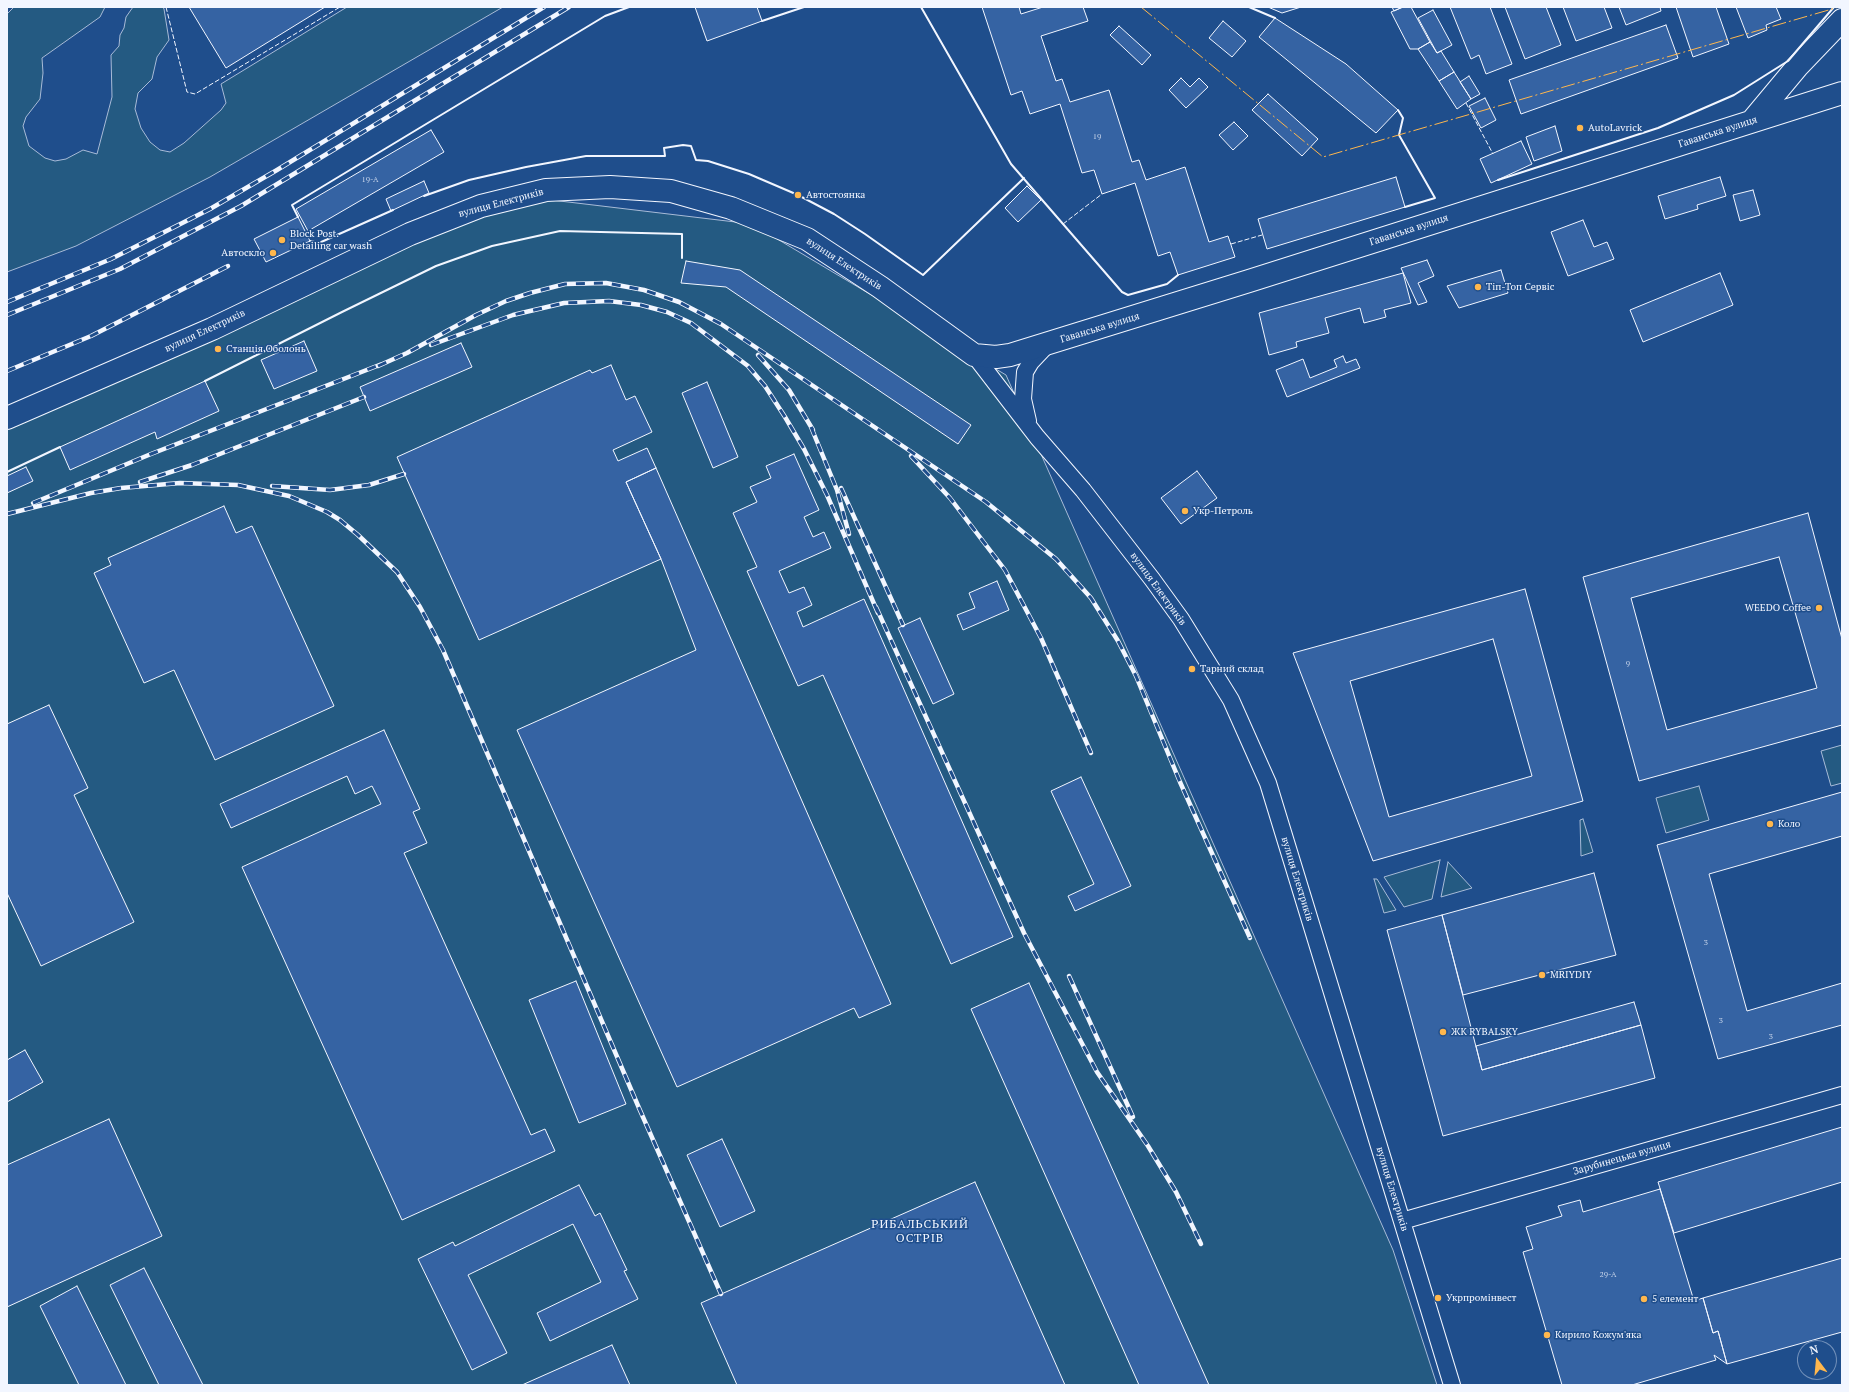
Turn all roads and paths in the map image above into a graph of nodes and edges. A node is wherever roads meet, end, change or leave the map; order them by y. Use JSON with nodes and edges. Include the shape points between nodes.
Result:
{"nodes":[{"id":1,"x":1842,"y":20,"type":"edge"},
{"id":2,"x":1842,"y":93,"type":"edge"},
{"id":3,"x":1752,"y":121,"type":"junction"},
{"id":4,"x":1048,"y":343,"type":"junction"},
{"id":5,"x":974,"y":355,"type":"junction"},
{"id":6,"x":7,"y":418,"type":"edge"},
{"id":7,"x":1030,"y":429,"type":"junction"},
{"id":8,"x":1842,"y":1095,"type":"edge"},
{"id":9,"x":1402,"y":1221,"type":"junction"},
{"id":10,"x":1452,"y":1385,"type":"edge"}],
"edges":[{"from":1,"to":3,"type":"street"},
{"from":2,"to":3,"type":"street","name":"Гаванська вулиця"},
{"from":3,"to":4,"type":"street","name":"Гаванська вулиця"},
{"from":4,"to":5,"type":"street","name":"Гаванська вулиця","via":[[1010,355]]},
{"from":4,"to":7,"type":"street","name":"вулиця Електриків","via":[[1031,362],[1024,381],[1023,399]]},
{"from":5,"to":6,"type":"street","name":"вулиця Електриків","via":[[880,287],[807,239],[731,208],[671,191],[610,187],[546,190],[481,206],[416,231],[212,329]]},
{"from":5,"to":7,"type":"street","name":"вулиця Електриків"},
{"from":7,"to":9,"type":"street","name":"вулиця Електриків","via":[[1083,490],[1152,579],[1181,619],[1231,700],[1268,783]]},
{"from":8,"to":9,"type":"street","name":"Зарубинецька вулиця"},
{"from":9,"to":10,"type":"street","name":"вулиця Електриків"}]}
